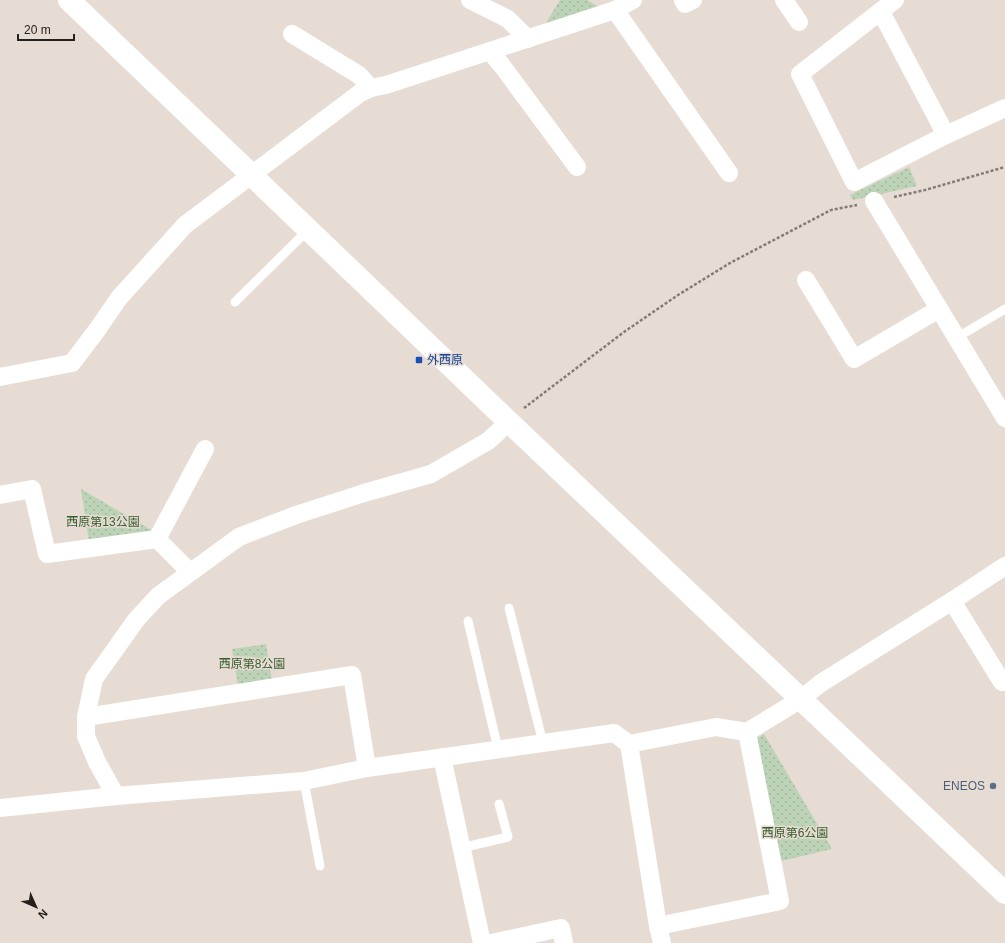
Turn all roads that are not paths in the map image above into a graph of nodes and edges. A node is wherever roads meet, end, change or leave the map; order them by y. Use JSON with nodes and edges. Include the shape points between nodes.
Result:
{"nodes":[{"id":1,"x":70,"y":0,"type":"edge"},
{"id":2,"x":470,"y":0,"type":"edge"},
{"id":3,"x":633,"y":0,"type":"edge"},
{"id":4,"x":683,"y":0,"type":"edge"},
{"id":5,"x":693,"y":0,"type":"edge"},
{"id":6,"x":784,"y":0,"type":"edge"},
{"id":7,"x":896,"y":0,"type":"edge"},
{"id":8,"x":615,"y":10,"type":"junction"},
{"id":9,"x":881,"y":12,"type":"junction"},
{"id":10,"x":799,"y":22,"type":"dead end"},
{"id":11,"x":292,"y":34,"type":"dead end"},
{"id":12,"x":528,"y":39,"type":"junction"},
{"id":13,"x":490,"y":51,"type":"junction"},
{"id":14,"x":370,"y":88,"type":"junction"},
{"id":15,"x":1005,"y":108,"type":"edge"},
{"id":16,"x":946,"y":135,"type":"junction"},
{"id":17,"x":577,"y":167,"type":"dead end"},
{"id":18,"x":729,"y":173,"type":"dead end"},
{"id":19,"x":251,"y":174,"type":"junction"},
{"id":20,"x":874,"y":201,"type":"road end"},
{"id":21,"x":309,"y":229,"type":"junction"},
{"id":22,"x":806,"y":280,"type":"dead end"},
{"id":23,"x":235,"y":302,"type":"dead end"},
{"id":24,"x":939,"y":309,"type":"junction"},
{"id":25,"x":1005,"y":309,"type":"edge"},
{"id":26,"x":956,"y":338,"type":"junction"},
{"id":27,"x":0,"y":377,"type":"edge"},
{"id":28,"x":1005,"y":418,"type":"edge"},
{"id":29,"x":509,"y":422,"type":"junction"},
{"id":30,"x":205,"y":449,"type":"dead end"},
{"id":31,"x":0,"y":495,"type":"edge"},
{"id":32,"x":156,"y":539,"type":"junction"},
{"id":33,"x":1005,"y":566,"type":"edge"},
{"id":34,"x":190,"y":572,"type":"junction"},
{"id":35,"x":952,"y":601,"type":"junction"},
{"id":36,"x":509,"y":608,"type":"dead end"},
{"id":37,"x":468,"y":621,"type":"dead end"},
{"id":38,"x":1002,"y":682,"type":"dead end"},
{"id":39,"x":801,"y":699,"type":"junction"},
{"id":40,"x":86,"y":718,"type":"junction"},
{"id":41,"x":747,"y":732,"type":"junction"},
{"id":42,"x":543,"y":743,"type":"junction"},
{"id":43,"x":629,"y":744,"type":"junction"},
{"id":44,"x":498,"y":749,"type":"junction"},
{"id":45,"x":442,"y":757,"type":"junction"},
{"id":46,"x":367,"y":768,"type":"junction"},
{"id":47,"x":304,"y":780,"type":"junction"},
{"id":48,"x":116,"y":796,"type":"junction"},
{"id":49,"x":499,"y":804,"type":"dead end"},
{"id":50,"x":0,"y":808,"type":"edge"},
{"id":51,"x":461,"y":848,"type":"junction"},
{"id":52,"x":320,"y":866,"type":"dead end"},
{"id":53,"x":1005,"y":893,"type":"edge"},
{"id":54,"x":660,"y":935,"type":"edge"},
{"id":55,"x":482,"y":943,"type":"edge"},
{"id":56,"x":491,"y":943,"type":"edge"},
{"id":57,"x":564,"y":943,"type":"edge"}],
"edges":[{"from":1,"to":19,"type":"street"},
{"from":2,"to":12,"type":"street","via":[[508,19]]},
{"from":3,"to":8,"type":"street"},
{"from":4,"to":5,"type":"street","via":[[685,4]]},
{"from":6,"to":10,"type":"street"},
{"from":7,"to":9,"type":"street"},
{"from":8,"to":12,"type":"street"},
{"from":8,"to":18,"type":"street"},
{"from":9,"to":16,"type":"street"},
{"from":9,"to":16,"type":"street","via":[[800,74],[854,182]]},
{"from":11,"to":14,"type":"street","via":[[359,75]]},
{"from":12,"to":13,"type":"street"},
{"from":13,"to":14,"type":"street"},
{"from":13,"to":17,"type":"street"},
{"from":14,"to":19,"type":"street"},
{"from":15,"to":16,"type":"street"},
{"from":19,"to":21,"type":"street"},
{"from":19,"to":27,"type":"street","via":[[185,225],[119,298],[72,363]]},
{"from":20,"to":24,"type":"street"},
{"from":21,"to":23,"type":"lane"},
{"from":21,"to":29,"type":"street"},
{"from":22,"to":24,"type":"street","via":[[854,360]]},
{"from":24,"to":26,"type":"street"},
{"from":25,"to":26,"type":"lane"},
{"from":26,"to":28,"type":"street"},
{"from":29,"to":34,"type":"street","via":[[488,441],[431,474],[296,515],[239,537]]},
{"from":29,"to":39,"type":"street"},
{"from":30,"to":32,"type":"street"},
{"from":31,"to":32,"type":"street","via":[[32,489],[47,554]]},
{"from":32,"to":34,"type":"street"},
{"from":33,"to":35,"type":"street"},
{"from":34,"to":40,"type":"street","via":[[158,596],[136,620],[94,679]]},
{"from":35,"to":38,"type":"street"},
{"from":35,"to":39,"type":"street","via":[[821,683]]},
{"from":36,"to":42,"type":"lane"},
{"from":37,"to":44,"type":"lane"},
{"from":39,"to":41,"type":"street"},
{"from":39,"to":53,"type":"street"},
{"from":40,"to":46,"type":"street","via":[[352,675]]},
{"from":40,"to":48,"type":"street","via":[[86,736],[96,762]]},
{"from":41,"to":43,"type":"street","via":[[716,727]]},
{"from":41,"to":54,"type":"street","via":[[780,901]]},
{"from":42,"to":43,"type":"street","via":[[614,733]]},
{"from":42,"to":44,"type":"street"},
{"from":43,"to":54,"type":"street"},
{"from":44,"to":45,"type":"street"},
{"from":45,"to":46,"type":"street"},
{"from":45,"to":51,"type":"street"},
{"from":46,"to":47,"type":"street"},
{"from":47,"to":48,"type":"street"},
{"from":47,"to":52,"type":"lane"},
{"from":48,"to":50,"type":"street"},
{"from":49,"to":51,"type":"lane","via":[[508,837]]},
{"from":51,"to":55,"type":"street"},
{"from":56,"to":57,"type":"street","via":[[561,928]]}]}
